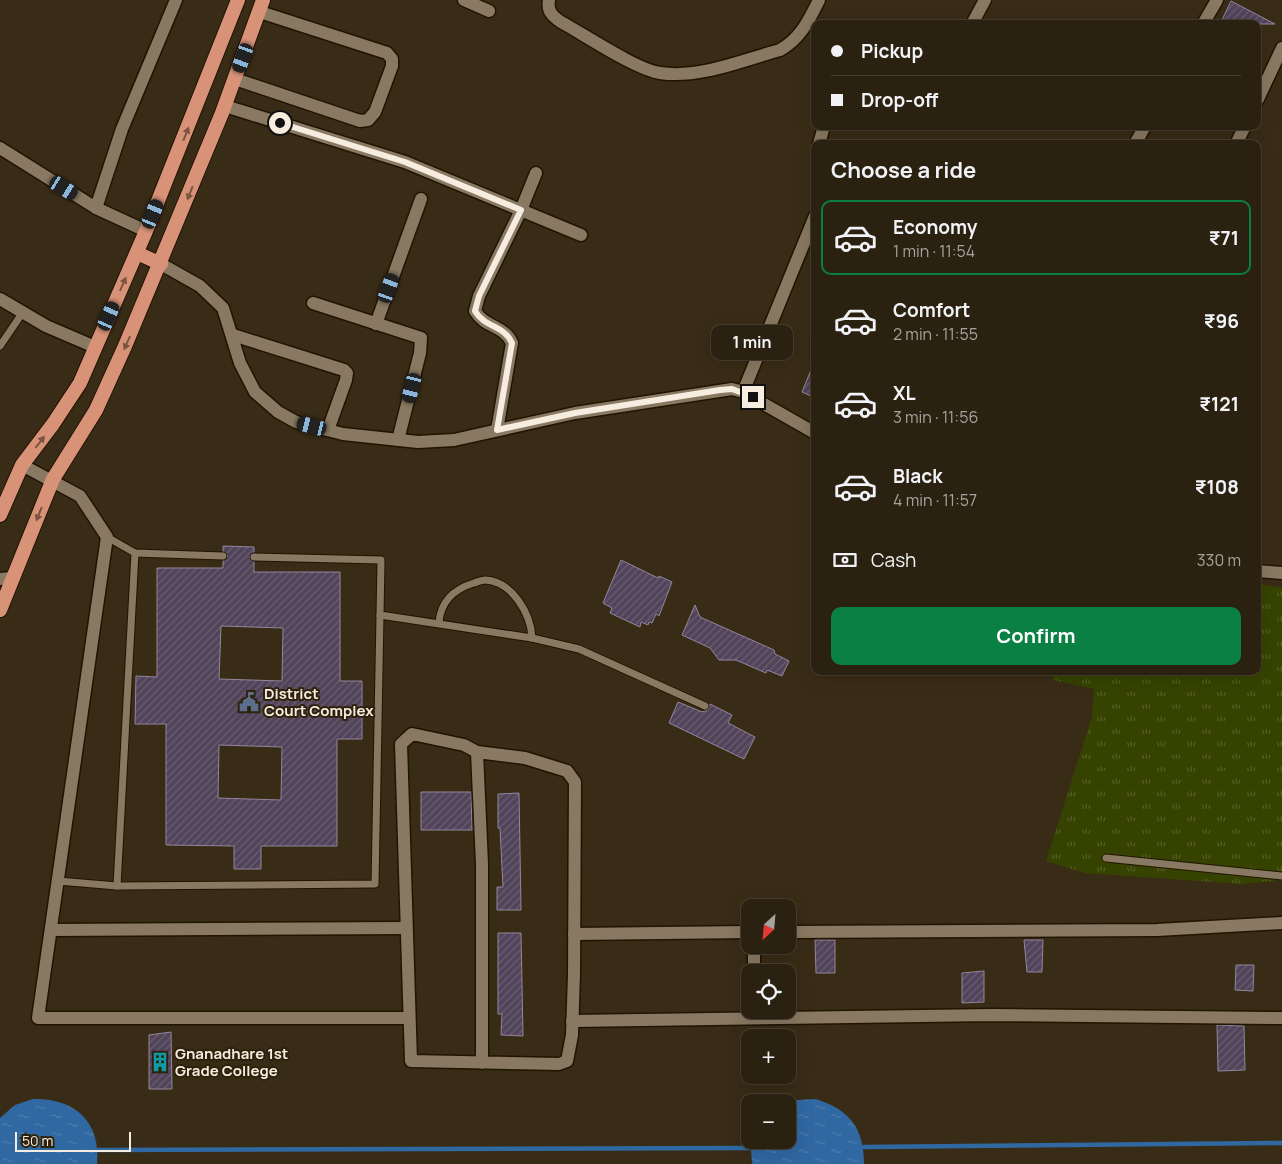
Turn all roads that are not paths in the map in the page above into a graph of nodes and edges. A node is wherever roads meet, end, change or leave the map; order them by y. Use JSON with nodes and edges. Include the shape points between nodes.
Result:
{"nodes":[{"id":1,"x":176,"y":0,"type":"edge"},
{"id":2,"x":238,"y":0,"type":"edge"},
{"id":3,"x":464,"y":0,"type":"edge"},
{"id":4,"x":549,"y":0,"type":"edge"},
{"id":5,"x":819,"y":0,"type":"edge"},
{"id":6,"x":985,"y":0,"type":"edge"},
{"id":7,"x":1217,"y":0,"type":"edge"},
{"id":8,"x":261,"y":6,"type":"edge"},
{"id":9,"x":489,"y":11,"type":"dead end"},
{"id":10,"x":974,"y":20,"type":"edge"},
{"id":11,"x":1205,"y":20,"type":"edge"},
{"id":12,"x":1282,"y":48,"type":"edge"},
{"id":13,"x":235,"y":79,"type":"junction"},
{"id":14,"x":1261,"y":93,"type":"edge"},
{"id":15,"x":224,"y":106,"type":"junction"},
{"id":16,"x":1242,"y":130,"type":"edge"},
{"id":17,"x":1238,"y":140,"type":"dead end"},
{"id":18,"x":0,"y":148,"type":"edge"},
{"id":19,"x":536,"y":173,"type":"dead end"},
{"id":20,"x":421,"y":199,"type":"dead end"},
{"id":21,"x":96,"y":208,"type":"junction"},
{"id":22,"x":521,"y":210,"type":"junction"},
{"id":23,"x":811,"y":226,"type":"edge"},
{"id":24,"x":146,"y":231,"type":"junction"},
{"id":25,"x":581,"y":235,"type":"dead end"},
{"id":26,"x":137,"y":253,"type":"junction"},
{"id":27,"x":161,"y":264,"type":"junction"},
{"id":28,"x":0,"y":299,"type":"edge"},
{"id":29,"x":313,"y":303,"type":"dead end"},
{"id":30,"x":23,"y":312,"type":"junction"},
{"id":31,"x":376,"y":324,"type":"junction"},
{"id":32,"x":233,"y":335,"type":"junction"},
{"id":33,"x":0,"y":346,"type":"edge"},
{"id":34,"x":95,"y":347,"type":"junction"},
{"id":35,"x":744,"y":392,"type":"junction"},
{"id":36,"x":328,"y":430,"type":"junction"},
{"id":37,"x":497,"y":430,"type":"junction"},
{"id":38,"x":811,"y":431,"type":"edge"},
{"id":39,"x":398,"y":440,"type":"junction"},
{"id":40,"x":22,"y":465,"type":"junction"},
{"id":41,"x":53,"y":479,"type":"junction"},
{"id":42,"x":0,"y":515,"type":"edge"},
{"id":43,"x":107,"y":537,"type":"junction"},
{"id":44,"x":135,"y":554,"type":"junction"},
{"id":45,"x":223,"y":556,"type":"dead end"},
{"id":46,"x":254,"y":557,"type":"dead end"},
{"id":47,"x":1261,"y":571,"type":"edge"},
{"id":48,"x":1282,"y":573,"type":"edge"},
{"id":49,"x":6,"y":579,"type":"edge"},
{"id":50,"x":0,"y":610,"type":"edge"},
{"id":51,"x":380,"y":615,"type":"junction"},
{"id":52,"x":439,"y":622,"type":"junction"},
{"id":53,"x":532,"y":638,"type":"junction"},
{"id":54,"x":705,"y":706,"type":"dead end"},
{"id":55,"x":478,"y":752,"type":"junction"},
{"id":56,"x":1106,"y":858,"type":"dead end"},
{"id":57,"x":1282,"y":876,"type":"edge"},
{"id":58,"x":58,"y":882,"type":"junction"},
{"id":59,"x":117,"y":886,"type":"junction"},
{"id":60,"x":1282,"y":923,"type":"edge"},
{"id":61,"x":406,"y":928,"type":"junction"},
{"id":62,"x":51,"y":930,"type":"junction"},
{"id":63,"x":741,"y":932,"type":"edge"},
{"id":64,"x":796,"y":932,"type":"edge"},
{"id":65,"x":574,"y":934,"type":"junction"},
{"id":66,"x":741,"y":1014,"type":"edge"},
{"id":67,"x":796,"y":1014,"type":"edge"},
{"id":68,"x":409,"y":1018,"type":"junction"},
{"id":69,"x":1282,"y":1018,"type":"edge"},
{"id":70,"x":572,"y":1021,"type":"junction"},
{"id":71,"x":482,"y":1063,"type":"junction"}],
"edges":[{"from":1,"to":21,"type":"street","via":[[122,129]]},
{"from":24,"to":2,"type":"highway","one_way":true},
{"from":3,"to":9,"type":"street"},
{"from":4,"to":5,"type":"street","via":[[552,15],[561,22],[642,68],[679,74],[780,50],[804,30]]},
{"from":6,"to":10,"type":"street"},
{"from":7,"to":11,"type":"street"},
{"from":8,"to":13,"type":"highway"},
{"from":8,"to":13,"type":"street","via":[[380,50],[392,59],[392,66],[375,112],[368,120],[360,121]]},
{"from":12,"to":14,"type":"street"},
{"from":13,"to":15,"type":"highway"},
{"from":15,"to":22,"type":"street","via":[[405,162]]},
{"from":15,"to":27,"type":"highway","one_way":true},
{"from":16,"to":17,"type":"street"},
{"from":18,"to":21,"type":"street"},
{"from":19,"to":22,"type":"street"},
{"from":20,"to":31,"type":"street"},
{"from":21,"to":24,"type":"street"},
{"from":22,"to":25,"type":"street"},
{"from":22,"to":37,"type":"street","via":[[479,296],[475,311],[481,321],[508,334],[512,343]]},
{"from":23,"to":35,"type":"street"},
{"from":24,"to":26,"type":"highway"},
{"from":26,"to":27,"type":"highway"},
{"from":34,"to":26,"type":"highway","one_way":true},
{"from":27,"to":32,"type":"street","via":[[200,286],[223,308]]},
{"from":27,"to":41,"type":"highway","one_way":true,"via":[[96,410]]},
{"from":28,"to":30,"type":"street"},
{"from":29,"to":31,"type":"street"},
{"from":30,"to":33,"type":"lane"},
{"from":30,"to":34,"type":"street","via":[[46,326]]},
{"from":31,"to":39,"type":"street","via":[[421,338]]},
{"from":32,"to":36,"type":"street","via":[[240,363],[255,392],[278,412],[296,422]]},
{"from":32,"to":36,"type":"street","via":[[344,370],[346,380]]},
{"from":40,"to":34,"type":"highway","one_way":true,"via":[[80,383]]},
{"from":35,"to":37,"type":"street","via":[[732,389],[691,395],[575,413]]},
{"from":35,"to":38,"type":"street"},
{"from":36,"to":39,"type":"street"},
{"from":37,"to":39,"type":"street","via":[[454,440]]},
{"from":40,"to":41,"type":"street"},
{"from":40,"to":42,"type":"highway"},
{"from":41,"to":43,"type":"street","via":[[80,496]]},
{"from":41,"to":49,"type":"highway","one_way":true},
{"from":43,"to":44,"type":"lane"},
{"from":43,"to":58,"type":"street"},
{"from":44,"to":45,"type":"lane"},
{"from":44,"to":59,"type":"lane"},
{"from":46,"to":51,"type":"lane","via":[[381,560]]},
{"from":47,"to":48,"type":"street"},
{"from":49,"to":50,"type":"highway"},
{"from":51,"to":52,"type":"lane"},
{"from":51,"to":59,"type":"lane","via":[[375,884]]},
{"from":52,"to":53,"type":"lane"},
{"from":52,"to":53,"type":"lane","via":[[440,611],[450,594],[485,580],[506,587],[522,606],[531,624]]},
{"from":53,"to":54,"type":"lane","via":[[579,649]]},
{"from":55,"to":61,"type":"street","via":[[464,745],[412,734],[401,744]]},
{"from":55,"to":65,"type":"street","via":[[525,758],[567,771],[575,782]]},
{"from":55,"to":71,"type":"street","via":[[482,864]]},
{"from":56,"to":57,"type":"lane"},
{"from":58,"to":59,"type":"lane"},
{"from":58,"to":62,"type":"street"},
{"from":60,"to":64,"type":"street","via":[[1157,930]]},
{"from":61,"to":62,"type":"street"},
{"from":61,"to":68,"type":"street"},
{"from":62,"to":68,"type":"street","via":[[38,1018]]},
{"from":63,"to":65,"type":"street"},
{"from":65,"to":70,"type":"street"},
{"from":66,"to":70,"type":"street"},
{"from":67,"to":69,"type":"street"},
{"from":68,"to":71,"type":"street","via":[[411,1062]]},
{"from":70,"to":71,"type":"street","via":[[567,1061],[559,1064]]}]}
